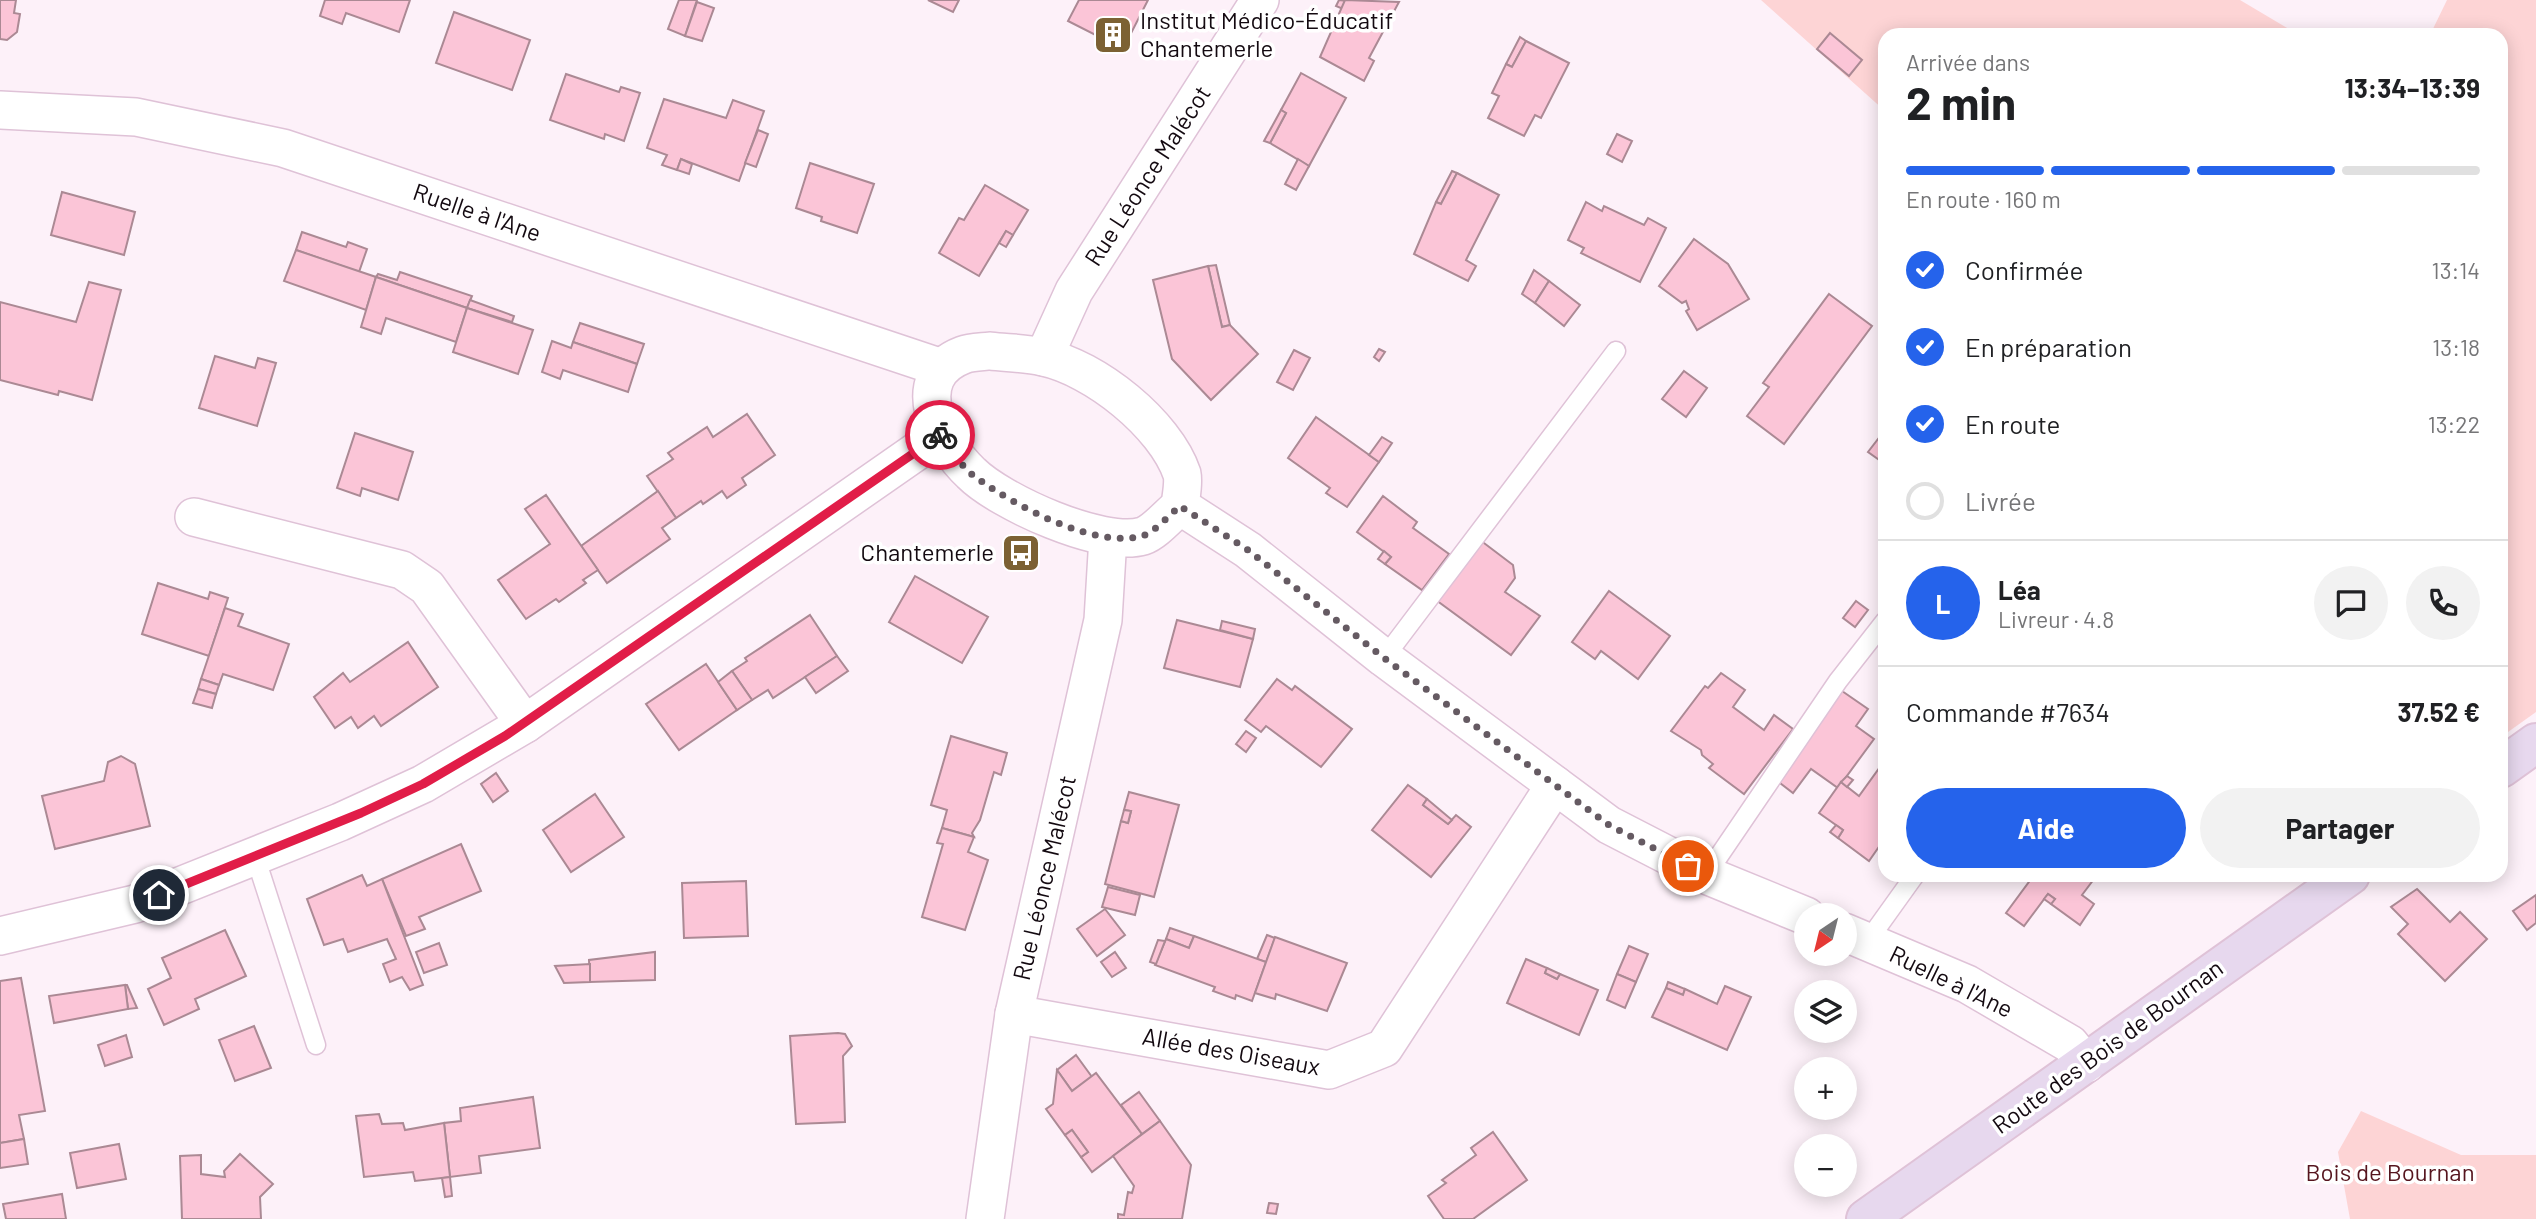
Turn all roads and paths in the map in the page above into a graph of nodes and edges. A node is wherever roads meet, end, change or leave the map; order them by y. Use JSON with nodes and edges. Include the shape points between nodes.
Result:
{"nodes":[{"id":1,"x":1260,"y":0,"type":"edge"},
{"id":2,"x":0,"y":110,"type":"edge"},
{"id":3,"x":1616,"y":351,"type":"dead end"},
{"id":4,"x":1044,"y":357,"type":"junction"},
{"id":5,"x":942,"y":368,"type":"junction"},
{"id":6,"x":940,"y":435,"type":"junction"},
{"id":7,"x":1180,"y":506,"type":"junction"},
{"id":8,"x":194,"y":517,"type":"dead end"},
{"id":9,"x":1108,"y":537,"type":"junction"},
{"id":10,"x":1878,"y":630,"type":"edge"},
{"id":11,"x":1384,"y":658,"type":"junction"},
{"id":12,"x":525,"y":724,"type":"junction"},
{"id":13,"x":2536,"y":744,"type":"edge"},
{"id":14,"x":2508,"y":763,"type":"edge"},
{"id":15,"x":1555,"y":785,"type":"junction"},
{"id":16,"x":255,"y":856,"type":"junction"},
{"id":17,"x":1706,"y":875,"type":"junction"},
{"id":18,"x":1908,"y":882,"type":"edge"},
{"id":19,"x":2340,"y":882,"type":"edge"},
{"id":20,"x":1794,"y":911,"type":"edge"},
{"id":21,"x":0,"y":936,"type":"edge"},
{"id":22,"x":1857,"y":936,"type":"edge"},
{"id":23,"x":1857,"y":937,"type":"edge"},
{"id":24,"x":1014,"y":1014,"type":"junction"},
{"id":25,"x":316,"y":1045,"type":"dead end"},
{"id":26,"x":2086,"y":1064,"type":"junction"},
{"id":27,"x":985,"y":1219,"type":"edge"},
{"id":28,"x":1866,"y":1219,"type":"edge"}],
"edges":[{"from":1,"to":4,"type":"street","name":"Rue Léonce Malécot","via":[[1074,291]]},
{"from":2,"to":5,"type":"street","name":"Ruelle à l'Ane","via":[[136,117],[283,148]]},
{"from":3,"to":11,"type":"lane"},
{"from":4,"to":5,"type":"street","via":[[990,351],[964,355]]},
{"from":4,"to":7,"type":"street","via":[[1116,392],[1168,442],[1183,477]]},
{"from":5,"to":6,"type":"street","via":[[930,401]]},
{"from":6,"to":9,"type":"street","via":[[972,475],[1072,529]]},
{"from":6,"to":12,"type":"street"},
{"from":7,"to":9,"type":"street","via":[[1144,536]]},
{"from":7,"to":11,"type":"street","via":[[1248,550]]},
{"from":8,"to":12,"type":"street","via":[[402,570],[427,587]]},
{"from":9,"to":24,"type":"street","name":"Rue Léonce Malécot","via":[[1103,620]]},
{"from":10,"to":17,"type":"lane"},
{"from":11,"to":15,"type":"street"},
{"from":12,"to":16,"type":"street","via":[[423,784]]},
{"from":13,"to":14,"type":"street"},
{"from":15,"to":17,"type":"street","via":[[1609,825]]},
{"from":15,"to":24,"type":"street","name":"Allée des Oiseaux","via":[[1384,1048],[1329,1070]]},
{"from":16,"to":21,"type":"street","via":[[135,904]]},
{"from":16,"to":25,"type":"lane"},
{"from":17,"to":20,"type":"street"},
{"from":18,"to":22,"type":"lane"},
{"from":19,"to":26,"type":"street","name":"Route des Bois de Bournan"},
{"from":23,"to":26,"type":"street","name":"Ruelle à l'Ane","via":[[1967,984],[2070,1045]]},
{"from":24,"to":27,"type":"street","name":"Rue Léonce Malécot"},
{"from":26,"to":28,"type":"street","name":"Route des Bois de Bournan"}]}
